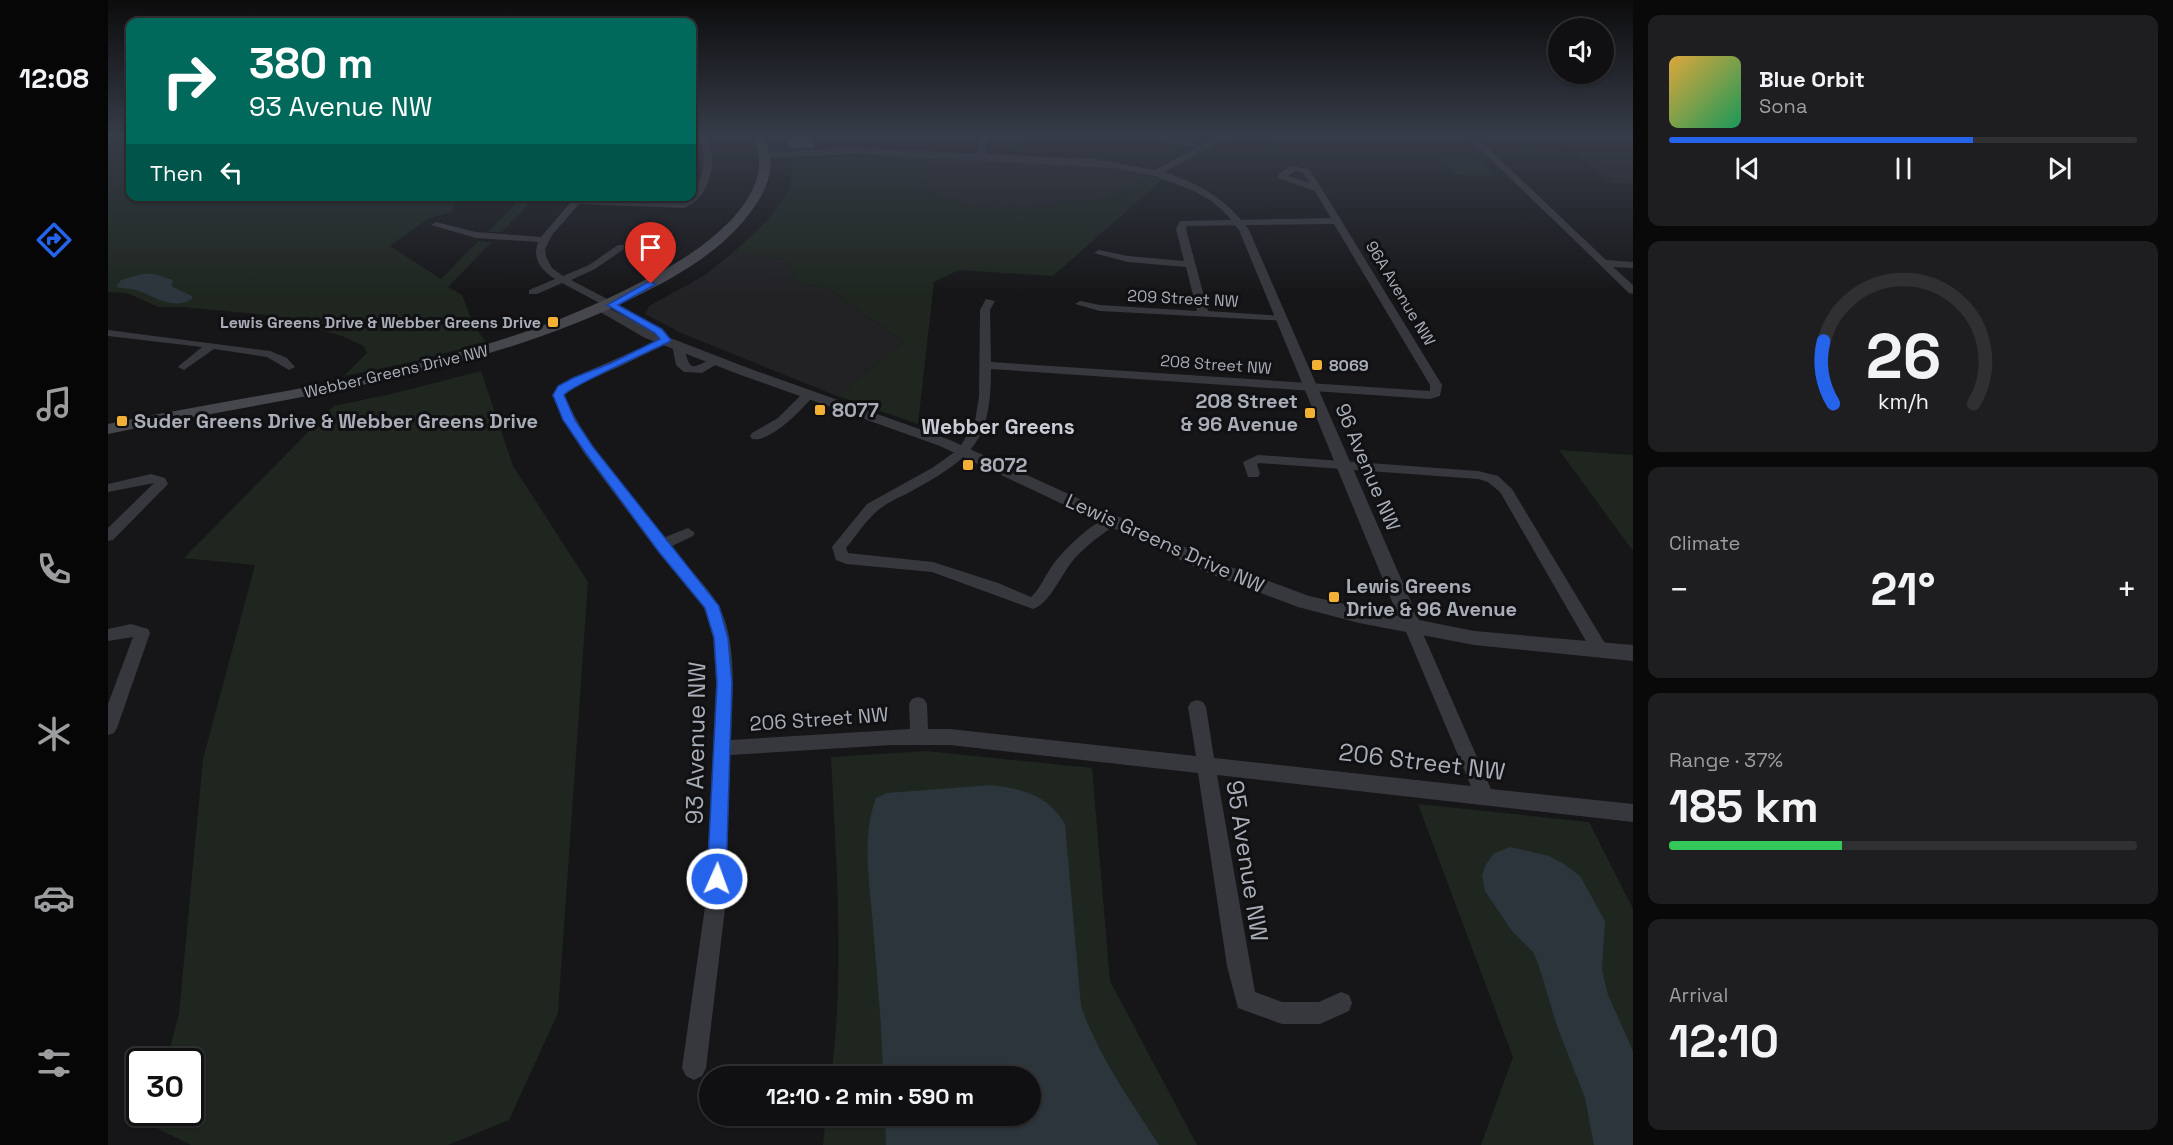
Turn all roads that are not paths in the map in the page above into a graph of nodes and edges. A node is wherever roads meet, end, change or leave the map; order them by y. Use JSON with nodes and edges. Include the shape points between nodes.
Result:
{"nodes":[{"id":1,"x":759,"y":188,"type":"edge"},
{"id":2,"x":1197,"y":188,"type":"edge"},
{"id":3,"x":1526,"y":188,"type":"edge"},
{"id":4,"x":1317,"y":189,"type":"dead end"},
{"id":5,"x":577,"y":201,"type":"edge"},
{"id":6,"x":607,"y":201,"type":"edge"},
{"id":7,"x":692,"y":201,"type":"edge"},
{"id":8,"x":1336,"y":221,"type":"junction"},
{"id":9,"x":1239,"y":222,"type":"junction"},
{"id":10,"x":436,"y":225,"type":"dead end"},
{"id":11,"x":544,"y":240,"type":"junction"},
{"id":12,"x":621,"y":247,"type":"dead end"},
{"id":13,"x":1100,"y":253,"type":"dead end"},
{"id":14,"x":1604,"y":263,"type":"junction"},
{"id":15,"x":1190,"y":264,"type":"junction"},
{"id":16,"x":1633,"y":265,"type":"edge"},
{"id":17,"x":561,"y":280,"type":"junction"},
{"id":18,"x":1633,"y":291,"type":"edge"},
{"id":19,"x":533,"y":292,"type":"dead end"},
{"id":20,"x":990,"y":301,"type":"dead end"},
{"id":21,"x":1080,"y":304,"type":"dead end"},
{"id":22,"x":606,"y":307,"type":"junction"},
{"id":23,"x":1203,"y":314,"type":"junction"},
{"id":24,"x":1283,"y":319,"type":"junction"},
{"id":25,"x":108,"y":333,"type":"edge"},
{"id":26,"x":672,"y":342,"type":"junction"},
{"id":27,"x":212,"y":345,"type":"junction"},
{"id":28,"x":985,"y":365,"type":"junction"},
{"id":29,"x":184,"y":367,"type":"dead end"},
{"id":30,"x":289,"y":367,"type":"dead end"},
{"id":31,"x":1436,"y":385,"type":"joint"},
{"id":32,"x":1312,"y":387,"type":"junction"},
{"id":33,"x":808,"y":395,"type":"junction"},
{"id":34,"x":108,"y":429,"type":"edge"},
{"id":35,"x":756,"y":436,"type":"dead end"},
{"id":36,"x":964,"y":451,"type":"junction"},
{"id":37,"x":1345,"y":465,"type":"junction"},
{"id":38,"x":1253,"y":474,"type":"dead end"},
{"id":39,"x":108,"y":488,"type":"edge"},
{"id":40,"x":1112,"y":521,"type":"junction"},
{"id":41,"x":688,"y":533,"type":"dead end"},
{"id":42,"x":108,"y":536,"type":"edge"},
{"id":43,"x":661,"y":545,"type":"junction"},
{"id":44,"x":1412,"y":627,"type":"junction"},
{"id":45,"x":108,"y":635,"type":"edge"},
{"id":46,"x":1600,"y":650,"type":"junction"},
{"id":47,"x":1633,"y":653,"type":"edge"},
{"id":48,"x":918,"y":704,"type":"dead end"},
{"id":49,"x":1197,"y":707,"type":"dead end"},
{"id":50,"x":108,"y":728,"type":"edge"},
{"id":51,"x":919,"y":736,"type":"junction"},
{"id":52,"x":722,"y":748,"type":"junction"},
{"id":53,"x":1205,"y":763,"type":"junction"},
{"id":54,"x":1484,"y":795,"type":"junction"},
{"id":55,"x":1633,"y":813,"type":"edge"},
{"id":56,"x":1341,"y":1002,"type":"dead end"},
{"id":57,"x":694,"y":1068,"type":"dead end"}],
"edges":[{"from":1,"to":22,"type":"main road","name":"Webber Greens Drive NW","via":[[744,213],[695,257]]},
{"from":2,"to":9,"type":"street","name":"96 Avenue NW","via":[[1215,198]]},
{"from":3,"to":14,"type":"street"},
{"from":4,"to":8,"type":"street","name":"96A Avenue NW"},
{"from":5,"to":11,"type":"street"},
{"from":6,"to":7,"type":"street","via":[[677,206]]},
{"from":8,"to":9,"type":"street"},
{"from":8,"to":31,"type":"street","name":"96A Avenue NW"},
{"from":9,"to":15,"type":"street","via":[[1183,223]]},
{"from":9,"to":24,"type":"street","name":"96 Avenue NW"},
{"from":10,"to":11,"type":"street","via":[[476,235]]},
{"from":11,"to":17,"type":"street","via":[[543,264]]},
{"from":12,"to":17,"type":"street","via":[[607,259]]},
{"from":13,"to":15,"type":"street"},
{"from":14,"to":16,"type":"street"},
{"from":14,"to":18,"type":"street"},
{"from":15,"to":23,"type":"street"},
{"from":17,"to":19,"type":"street"},
{"from":17,"to":22,"type":"street","via":[[567,290]]},
{"from":20,"to":28,"type":"street","via":[[985,310]]},
{"from":21,"to":23,"type":"street","name":"209 Street NW"},
{"from":22,"to":26,"type":"street","name":"Lewis Greens Drive NW","via":[[650,335]]},
{"from":22,"to":34,"type":"main road","name":"Webber Greens Drive NW","via":[[521,340],[430,366]]},
{"from":23,"to":24,"type":"street","name":"209 Street NW"},
{"from":24,"to":32,"type":"street","name":"96 Avenue NW"},
{"from":25,"to":27,"type":"street"},
{"from":26,"to":33,"type":"street","name":"Lewis Greens Drive NW"},
{"from":26,"to":43,"type":"street","name":"93 Avenue NW","via":[[577,380],[562,388],[558,395],[589,450]]},
{"from":27,"to":29,"type":"street"},
{"from":27,"to":30,"type":"street","via":[[270,354]]},
{"from":28,"to":32,"type":"street","name":"208 Street NW"},
{"from":28,"to":36,"type":"street","via":[[981,421]]},
{"from":31,"to":32,"type":"street","name":"208 Street NW","via":[[1437,393],[1430,395]]},
{"from":32,"to":37,"type":"street","name":"96 Avenue NW"},
{"from":33,"to":35,"type":"street","via":[[782,421]]},
{"from":33,"to":36,"type":"street","name":"Lewis Greens Drive NW"},
{"from":36,"to":40,"type":"street","name":"Lewis Greens Drive NW"},
{"from":36,"to":40,"type":"street","via":[[937,471],[872,507],[839,547],[841,556],[933,567],[1033,603],[1043,597],[1049,582],[1090,534]]},
{"from":37,"to":38,"type":"street","via":[[1258,459],[1250,462]]},
{"from":37,"to":44,"type":"street","name":"96 Avenue NW"},
{"from":37,"to":46,"type":"street","via":[[1493,479],[1504,489]]},
{"from":39,"to":42,"type":"street","via":[[151,478],[160,481],[160,488]]},
{"from":40,"to":44,"type":"street","name":"Lewis Greens Drive NW","via":[[1214,568],[1305,602]]},
{"from":41,"to":43,"type":"street"},
{"from":43,"to":52,"type":"street","name":"93 Avenue NW","via":[[711,606],[721,638]]},
{"from":44,"to":46,"type":"street","name":"Lewis Greens Drive NW","via":[[1474,638]]},
{"from":44,"to":54,"type":"street","name":"96 Avenue NW"},
{"from":45,"to":50,"type":"street","via":[[138,630],[141,633]]},
{"from":46,"to":47,"type":"street","name":"Lewis Greens Drive NW"},
{"from":48,"to":51,"type":"street"},
{"from":49,"to":53,"type":"street"},
{"from":51,"to":52,"type":"street","name":"206 Street NW"},
{"from":51,"to":53,"type":"street","name":"206 Street NW"},
{"from":52,"to":57,"type":"street","name":"93 Avenue NW","via":[[716,900]]},
{"from":53,"to":54,"type":"street","name":"206 Street NW"},
{"from":53,"to":56,"type":"street","name":"95 Avenue NW","via":[[1246,1000],[1282,1013],[1320,1013]]},
{"from":54,"to":55,"type":"street","name":"206 Street NW"}]}
